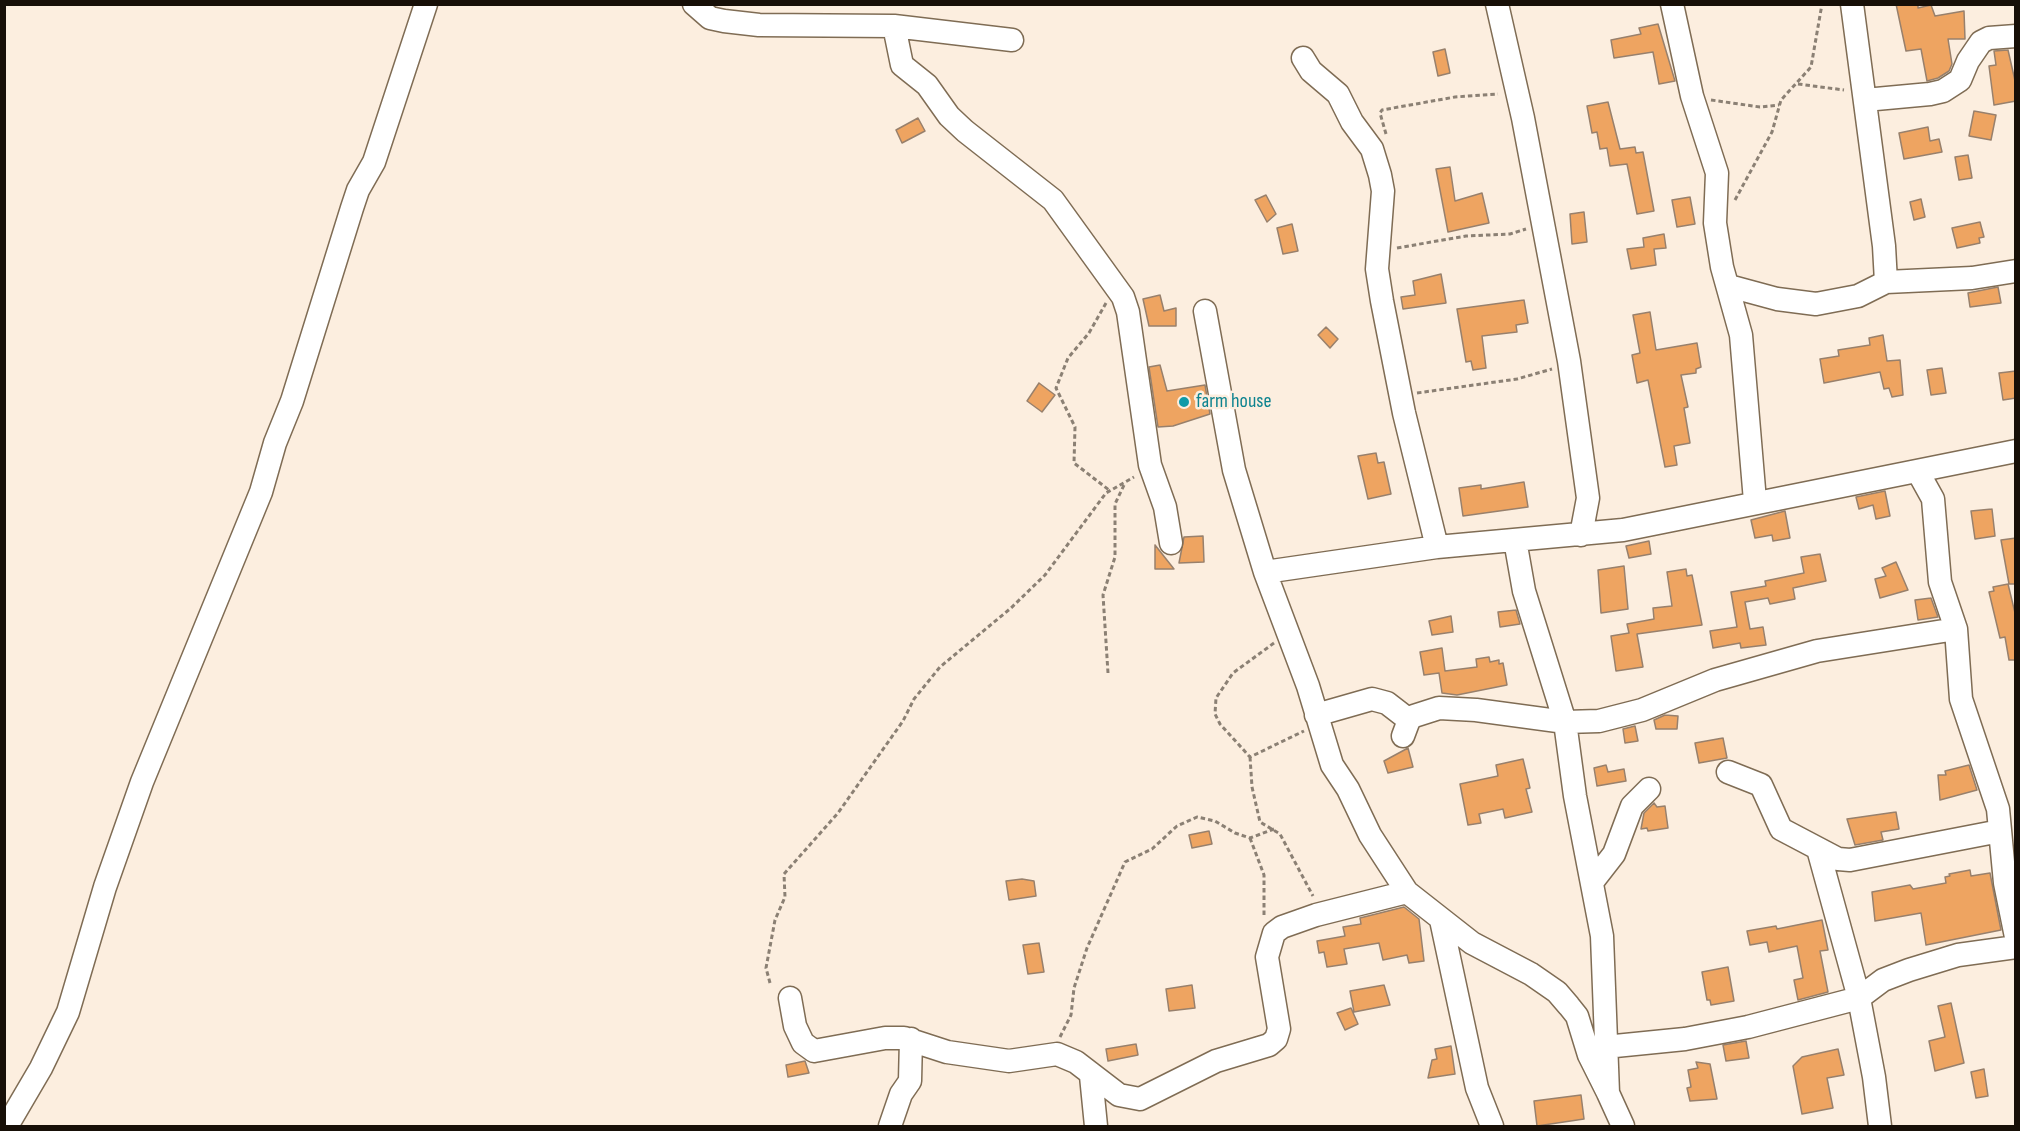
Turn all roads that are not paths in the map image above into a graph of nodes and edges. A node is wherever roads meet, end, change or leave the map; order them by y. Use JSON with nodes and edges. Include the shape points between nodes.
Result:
{"nodes":[{"id":1,"x":426,"y":4,"type":"edge"},
{"id":2,"x":694,"y":4,"type":"edge"},
{"id":3,"x":1497,"y":4,"type":"edge"},
{"id":4,"x":1672,"y":4,"type":"edge"},
{"id":5,"x":1852,"y":4,"type":"edge"},
{"id":6,"x":894,"y":26,"type":"junction"},
{"id":7,"x":2016,"y":36,"type":"edge"},
{"id":8,"x":1012,"y":40,"type":"dead end"},
{"id":9,"x":1303,"y":58,"type":"dead end"},
{"id":10,"x":1864,"y":94,"type":"junction"},
{"id":11,"x":2016,"y":271,"type":"edge"},
{"id":12,"x":1886,"y":282,"type":"junction"},
{"id":13,"x":1729,"y":286,"type":"junction"},
{"id":14,"x":1205,"y":311,"type":"dead end"},
{"id":15,"x":2016,"y":451,"type":"edge"},
{"id":16,"x":1918,"y":472,"type":"junction"},
{"id":17,"x":1755,"y":501,"type":"junction"},
{"id":18,"x":1581,"y":535,"type":"junction"},
{"id":19,"x":1515,"y":540,"type":"junction"},
{"id":20,"x":1172,"y":543,"type":"dead end"},
{"id":21,"x":1437,"y":547,"type":"junction"},
{"id":22,"x":1265,"y":572,"type":"junction"},
{"id":23,"x":1956,"y":629,"type":"junction"},
{"id":24,"x":1317,"y":717,"type":"junction"},
{"id":25,"x":1565,"y":722,"type":"junction"},
{"id":26,"x":1728,"y":772,"type":"dead end"},
{"id":27,"x":1649,"y":789,"type":"dead end"},
{"id":28,"x":2000,"y":831,"type":"junction"},
{"id":29,"x":1818,"y":849,"type":"junction"},
{"id":30,"x":1593,"y":881,"type":"junction"},
{"id":31,"x":1407,"y":892,"type":"junction"},
{"id":32,"x":1441,"y":920,"type":"junction"},
{"id":33,"x":2016,"y":937,"type":"edge"},
{"id":34,"x":2016,"y":946,"type":"edge"},
{"id":35,"x":790,"y":998,"type":"dead end"},
{"id":36,"x":1859,"y":998,"type":"junction"},
{"id":37,"x":911,"y":1039,"type":"junction"},
{"id":38,"x":1605,"y":1047,"type":"junction"},
{"id":39,"x":1091,"y":1076,"type":"junction"},
{"id":40,"x":1608,"y":1093,"type":"junction"},
{"id":41,"x":7,"y":1126,"type":"edge"},
{"id":42,"x":890,"y":1126,"type":"edge"},
{"id":43,"x":1096,"y":1126,"type":"edge"},
{"id":44,"x":1492,"y":1126,"type":"edge"},
{"id":45,"x":1623,"y":1126,"type":"edge"},
{"id":46,"x":1880,"y":1126,"type":"edge"}],
"edges":[{"from":1,"to":41,"type":"street","via":[[374,162],[358,190],[261,492],[142,782],[105,887],[68,1012],[42,1068]]},
{"from":2,"to":6,"type":"street","via":[[714,19],[759,25]]},
{"from":3,"to":18,"type":"street","via":[[1569,361],[1588,498]]},
{"from":4,"to":13,"type":"street","via":[[1692,96],[1717,173],[1719,246]]},
{"from":5,"to":10,"type":"street"},
{"from":6,"to":8,"type":"street"},
{"from":6,"to":20,"type":"street","via":[[902,65],[932,89],[949,116],[965,131],[1053,200],[1123,297],[1150,465]]},
{"from":7,"to":10,"type":"street","via":[[1981,42],[1960,80],[1942,91]]},
{"from":9,"to":21,"type":"street","via":[[1311,71],[1338,94],[1372,149],[1383,191],[1378,251],[1382,301]]},
{"from":10,"to":12,"type":"street"},
{"from":11,"to":12,"type":"street","via":[[1972,278]]},
{"from":12,"to":13,"type":"street","via":[[1858,296],[1816,303],[1777,299]]},
{"from":13,"to":17,"type":"street","via":[[1741,335]]},
{"from":14,"to":22,"type":"street","via":[[1234,470]]},
{"from":15,"to":16,"type":"street"},
{"from":16,"to":17,"type":"street"},
{"from":16,"to":23,"type":"street","via":[[1934,499],[1940,582]]},
{"from":17,"to":18,"type":"street","via":[[1623,530]]},
{"from":18,"to":19,"type":"street"},
{"from":19,"to":21,"type":"street"},
{"from":19,"to":25,"type":"street","via":[[1524,591]]},
{"from":21,"to":22,"type":"street"},
{"from":22,"to":24,"type":"street"},
{"from":23,"to":25,"type":"street","via":[[1817,651],[1715,680],[1642,710],[1599,721]]},
{"from":23,"to":28,"type":"street","via":[[1961,699],[1993,788]]},
{"from":24,"to":25,"type":"street","via":[[1372,699],[1387,703],[1406,728],[1421,713],[1449,708]]},
{"from":24,"to":31,"type":"street","via":[[1332,765]]},
{"from":25,"to":30,"type":"street"},
{"from":26,"to":29,"type":"street","via":[[1761,785],[1778,826]]},
{"from":27,"to":30,"type":"street","via":[[1632,806],[1614,854]]},
{"from":28,"to":29,"type":"street","via":[[1850,860]]},
{"from":28,"to":33,"type":"street"},
{"from":29,"to":36,"type":"street"},
{"from":30,"to":38,"type":"street","via":[[1602,936]]},
{"from":31,"to":32,"type":"street"},
{"from":31,"to":39,"type":"street","via":[[1322,913],[1282,927],[1270,937],[1267,957],[1279,1029],[1269,1045],[1216,1061],[1140,1099],[1119,1095]]},
{"from":32,"to":40,"type":"street","via":[[1472,943],[1517,965],[1557,992],[1577,1016],[1588,1055]]},
{"from":32,"to":44,"type":"street","via":[[1477,1088]]},
{"from":34,"to":36,"type":"street","via":[[1958,955],[1909,969],[1883,980]]},
{"from":35,"to":37,"type":"street","via":[[795,1026],[803,1043],[814,1050],[885,1038]]},
{"from":36,"to":38,"type":"street","via":[[1706,1035]]},
{"from":36,"to":46,"type":"street"},
{"from":37,"to":39,"type":"street","via":[[947,1052],[1009,1061],[1050,1053],[1076,1062]]},
{"from":37,"to":42,"type":"street","via":[[910,1081]]},
{"from":38,"to":40,"type":"street"},
{"from":39,"to":43,"type":"street"},
{"from":40,"to":45,"type":"street"}]}
